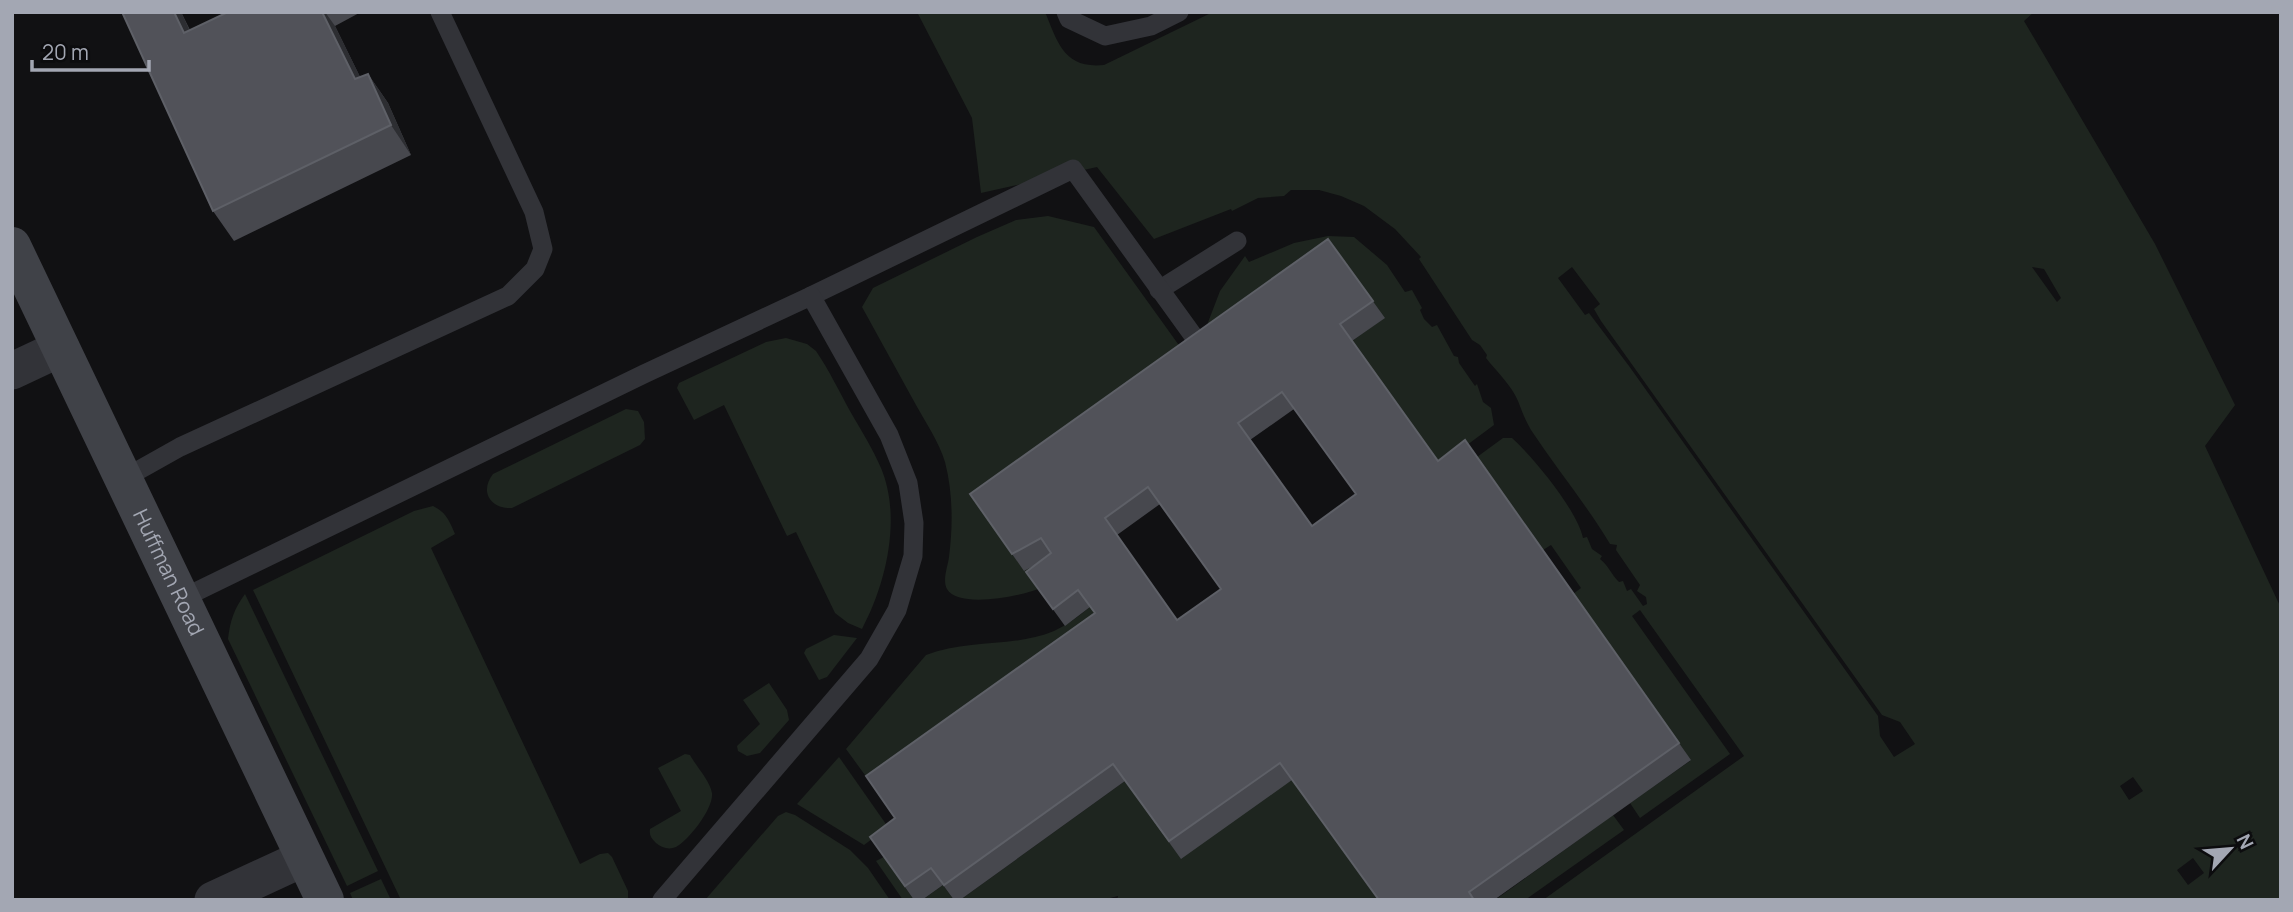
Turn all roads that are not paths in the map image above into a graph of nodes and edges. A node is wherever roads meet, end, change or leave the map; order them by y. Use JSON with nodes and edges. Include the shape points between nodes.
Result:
{"nodes":[{"id":1,"x":440,"y":12,"type":"edge"},
{"id":2,"x":1066,"y":12,"type":"edge"},
{"id":3,"x":1179,"y":12,"type":"edge"},
{"id":4,"x":1237,"y":241,"type":"dead end"},
{"id":5,"x":12,"y":246,"type":"edge"},
{"id":6,"x":1158,"y":290,"type":"junction"},
{"id":7,"x":811,"y":296,"type":"junction"},
{"id":8,"x":61,"y":348,"type":"junction"},
{"id":9,"x":1205,"y":352,"type":"edge"},
{"id":10,"x":12,"y":371,"type":"edge"},
{"id":11,"x":123,"y":479,"type":"junction"},
{"id":12,"x":181,"y":599,"type":"junction"},
{"id":13,"x":304,"y":858,"type":"junction"},
{"id":14,"x":213,"y":900,"type":"edge"},
{"id":15,"x":325,"y":900,"type":"edge"},
{"id":16,"x":662,"y":900,"type":"edge"}],
"edges":[{"from":1,"to":11,"type":"lane","via":[[534,212],[543,249],[535,269],[508,296],[180,447]]},
{"from":2,"to":3,"type":"lane","via":[[1069,19],[1105,36],[1151,26]]},
{"from":4,"to":6,"type":"lane"},
{"from":5,"to":8,"type":"street","name":"Huffman Road"},
{"from":6,"to":7,"type":"lane","via":[[1073,169]]},
{"from":6,"to":9,"type":"lane"},
{"from":7,"to":12,"type":"lane"},
{"from":7,"to":16,"type":"lane","via":[[889,435],[908,483],[913,556],[897,610],[869,659]]},
{"from":8,"to":10,"type":"street"},
{"from":8,"to":11,"type":"street","name":"Huffman Road"},
{"from":11,"to":12,"type":"street","name":"Huffman Road"},
{"from":12,"to":13,"type":"street","name":"Huffman Road"},
{"from":13,"to":14,"type":"street"},
{"from":13,"to":15,"type":"street","name":"Huffman Road"}]}
